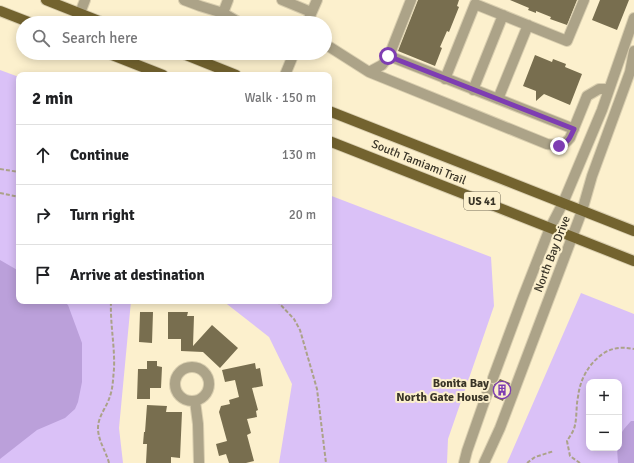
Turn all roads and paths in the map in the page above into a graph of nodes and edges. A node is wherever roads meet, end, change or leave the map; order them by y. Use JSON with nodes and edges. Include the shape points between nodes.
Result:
{"nodes":[{"id":1,"x":46,"y":0,"type":"edge"},
{"id":2,"x":85,"y":0,"type":"edge"},
{"id":3,"x":184,"y":0,"type":"edge"},
{"id":4,"x":228,"y":0,"type":"edge"},
{"id":5,"x":282,"y":0,"type":"edge"},
{"id":6,"x":317,"y":0,"type":"edge"},
{"id":7,"x":411,"y":0,"type":"edge"},
{"id":8,"x":584,"y":0,"type":"edge"},
{"id":9,"x":0,"y":11,"type":"edge"},
{"id":10,"x":312,"y":12,"type":"junction"},
{"id":11,"x":80,"y":13,"type":"junction"},
{"id":12,"x":223,"y":13,"type":"junction"},
{"id":13,"x":503,"y":15,"type":"junction"},
{"id":14,"x":87,"y":16,"type":"edge"},
{"id":15,"x":228,"y":16,"type":"edge"},
{"id":16,"x":310,"y":16,"type":"edge"},
{"id":17,"x":16,"y":17,"type":"edge"},
{"id":18,"x":634,"y":18,"type":"edge"},
{"id":19,"x":528,"y":25,"type":"junction"},
{"id":20,"x":332,"y":48,"type":"edge"},
{"id":21,"x":634,"y":51,"type":"edge"},
{"id":22,"x":388,"y":56,"type":"junction"},
{"id":23,"x":125,"y":60,"type":"edge"},
{"id":24,"x":198,"y":60,"type":"edge"},
{"id":25,"x":291,"y":60,"type":"edge"},
{"id":26,"x":155,"y":72,"type":"edge"},
{"id":27,"x":228,"y":72,"type":"edge"},
{"id":28,"x":286,"y":72,"type":"edge"},
{"id":29,"x":369,"y":72,"type":"junction"},
{"id":30,"x":445,"y":79,"type":"junction"},
{"id":31,"x":610,"y":89,"type":"junction"},
{"id":32,"x":473,"y":90,"type":"junction"},
{"id":33,"x":498,"y":99,"type":"junction"},
{"id":34,"x":332,"y":112,"type":"edge"},
{"id":35,"x":574,"y":129,"type":"junction"},
{"id":36,"x":332,"y":142,"type":"edge"},
{"id":37,"x":0,"y":169,"type":"edge"},
{"id":38,"x":16,"y":172,"type":"edge"},
{"id":39,"x":0,"y":193,"type":"edge"},
{"id":40,"x":16,"y":196,"type":"edge"},
{"id":41,"x":563,"y":203,"type":"junction"},
{"id":42,"x":582,"y":211,"type":"junction"},
{"id":43,"x":550,"y":228,"type":"junction"},
{"id":44,"x":634,"y":231,"type":"edge"},
{"id":45,"x":572,"y":237,"type":"junction"},
{"id":46,"x":634,"y":261,"type":"edge"},
{"id":47,"x":111,"y":304,"type":"edge"},
{"id":48,"x":280,"y":304,"type":"edge"},
{"id":49,"x":634,"y":349,"type":"edge"},
{"id":50,"x":493,"y":378,"type":"dead end"},
{"id":51,"x":489,"y":388,"type":"dead end"},
{"id":52,"x":195,"y":401,"type":"dead end"},
{"id":53,"x":554,"y":451,"type":"dead end"},
{"id":54,"x":109,"y":463,"type":"edge"},
{"id":55,"x":199,"y":463,"type":"edge"},
{"id":56,"x":326,"y":463,"type":"edge"},
{"id":57,"x":464,"y":463,"type":"edge"},
{"id":58,"x":484,"y":463,"type":"edge"},
{"id":59,"x":527,"y":463,"type":"edge"},
{"id":60,"x":580,"y":463,"type":"edge"}],
"edges":[{"from":1,"to":11,"type":"main road"},
{"from":2,"to":11,"type":"street"},
{"from":3,"to":12,"type":"street"},
{"from":4,"to":12,"type":"street"},
{"from":5,"to":10,"type":"street"},
{"from":6,"to":10,"type":"street"},
{"from":7,"to":22,"type":"street"},
{"from":8,"to":19,"type":"street","via":[[567,41]]},
{"from":9,"to":17,"type":"main road"},
{"from":10,"to":16,"type":"street"},
{"from":11,"to":14,"type":"main road"},
{"from":12,"to":15,"type":"street"},
{"from":13,"to":19,"type":"street"},
{"from":13,"to":30,"type":"street","via":[[475,4]]},
{"from":13,"to":32,"type":"street"},
{"from":18,"to":31,"type":"street","name":"North Bay Drive"},
{"from":19,"to":33,"type":"street"},
{"from":20,"to":29,"type":"street"},
{"from":21,"to":42,"type":"street","name":"North Bay Drive","via":[[630,72]]},
{"from":22,"to":29,"type":"street","via":[[382,65]]},
{"from":22,"to":30,"type":"street"},
{"from":23,"to":26,"type":"main road"},
{"from":24,"to":27,"type":"main road"},
{"from":25,"to":28,"type":"street"},
{"from":29,"to":35,"type":"street","via":[[546,144],[565,144]]},
{"from":30,"to":32,"type":"street"},
{"from":31,"to":35,"type":"street","via":[[599,89],[587,96]]},
{"from":31,"to":41,"type":"street","name":"North Bay Drive"},
{"from":32,"to":33,"type":"street"},
{"from":33,"to":35,"type":"street"},
{"from":34,"to":41,"type":"main road","name":"South Tamiami Trail","number":"US 41"},
{"from":36,"to":43,"type":"main road","name":"South Tamiami Trail","number":"US 41"},
{"from":37,"to":38,"type":"path"},
{"from":39,"to":40,"type":"path"},
{"from":41,"to":42,"type":"main road","name":"South Tamiami Trail","number":"US 41"},
{"from":41,"to":43,"type":"street","name":"North Bay Drive"},
{"from":42,"to":44,"type":"main road","name":"South Tamiami Trail","number":"US 41"},
{"from":42,"to":45,"type":"street","name":"North Bay Drive"},
{"from":43,"to":45,"type":"main road","name":"South Tamiami Trail","number":"US 41"},
{"from":43,"to":50,"type":"street","name":"North Bay Drive"},
{"from":45,"to":46,"type":"main road","name":"South Tamiami Trail","number":"US 41"},
{"from":45,"to":58,"type":"street","name":"North Bay Drive","via":[[500,428]]},
{"from":47,"to":54,"type":"path","via":[[113,382],[110,398],[98,427],[101,444]]},
{"from":48,"to":56,"type":"path","via":[[294,319],[300,330],[318,389]]},
{"from":49,"to":60,"type":"path","via":[[614,348],[598,357],[584,376],[578,396],[575,424],[567,441],[570,456]]},
{"from":51,"to":57,"type":"street"},
{"from":52,"to":55,"type":"street"},
{"from":53,"to":59,"type":"path","via":[[535,457]]}]}
